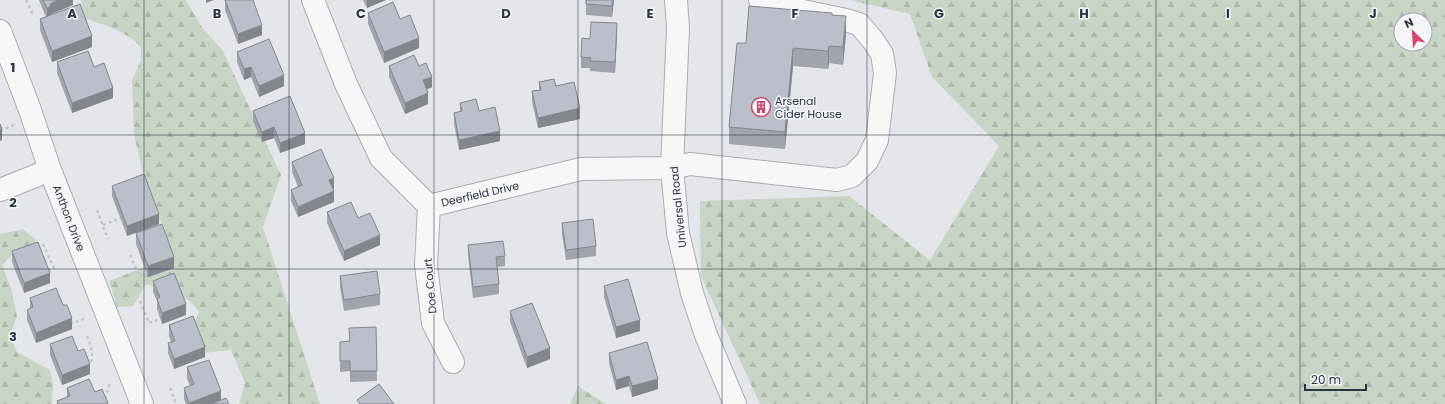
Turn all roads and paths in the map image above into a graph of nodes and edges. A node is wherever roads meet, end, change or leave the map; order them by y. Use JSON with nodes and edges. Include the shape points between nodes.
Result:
{"nodes":[{"id":1,"x":26,"y":0,"type":"edge"},
{"id":2,"x":313,"y":0,"type":"edge"},
{"id":3,"x":676,"y":0,"type":"edge"},
{"id":4,"x":760,"y":0,"type":"edge"},
{"id":5,"x":33,"y":15,"type":"dead end"},
{"id":6,"x":0,"y":32,"type":"edge"},
{"id":7,"x":672,"y":168,"type":"junction"},
{"id":8,"x":50,"y":170,"type":"junction"},
{"id":9,"x":0,"y":190,"type":"edge"},
{"id":10,"x":429,"y":206,"type":"junction"},
{"id":11,"x":97,"y":210,"type":"dead end"},
{"id":12,"x":120,"y":218,"type":"edge"},
{"id":13,"x":103,"y":225,"type":"junction"},
{"id":14,"x":108,"y":240,"type":"dead end"},
{"id":15,"x":43,"y":244,"type":"dead end"},
{"id":16,"x":130,"y":255,"type":"dead end"},
{"id":17,"x":45,"y":271,"type":"edge"},
{"id":18,"x":147,"y":274,"type":"edge"},
{"id":19,"x":140,"y":301,"type":"dead end"},
{"id":20,"x":160,"y":319,"type":"edge"},
{"id":21,"x":87,"y":336,"type":"dead end"},
{"id":22,"x":453,"y":362,"type":"dead end"},
{"id":23,"x":87,"y":367,"type":"edge"},
{"id":24,"x":112,"y":376,"type":"dead end"},
{"id":25,"x":170,"y":388,"type":"dead end"},
{"id":26,"x":107,"y":404,"type":"edge"},
{"id":27,"x":142,"y":404,"type":"edge"},
{"id":28,"x":176,"y":404,"type":"edge"},
{"id":29,"x":735,"y":404,"type":"edge"}],
"edges":[{"from":1,"to":5,"type":"path"},
{"from":2,"to":10,"type":"street","name":"Deerfield Drive","via":[[346,84],[381,158]]},
{"from":3,"to":7,"type":"street","name":"Universal Road","via":[[678,28]]},
{"from":4,"to":7,"type":"street","name":"Deerfield Drive","via":[[859,24],[882,54],[885,72],[877,140],[867,161],[852,176],[837,180],[690,164]]},
{"from":6,"to":8,"type":"street","name":"Anthon Drive"},
{"from":7,"to":10,"type":"street","name":"Deerfield Drive","via":[[581,169]]},
{"from":7,"to":29,"type":"street","name":"Universal Road","via":[[678,233],[692,293],[706,335]]},
{"from":8,"to":9,"type":"street"},
{"from":8,"to":27,"type":"street","name":"Anthon Drive"},
{"from":10,"to":22,"type":"street","name":"Doe Court","via":[[426,265],[433,322]]},
{"from":11,"to":13,"type":"path"},
{"from":12,"to":13,"type":"path"},
{"from":13,"to":14,"type":"path"},
{"from":15,"to":17,"type":"path","via":[[54,268]]},
{"from":16,"to":18,"type":"path","via":[[139,276]]},
{"from":19,"to":20,"type":"path","via":[[150,323]]},
{"from":21,"to":23,"type":"path","via":[[93,350]]},
{"from":24,"to":26,"type":"path","via":[[105,399]]},
{"from":25,"to":28,"type":"path"}]}
